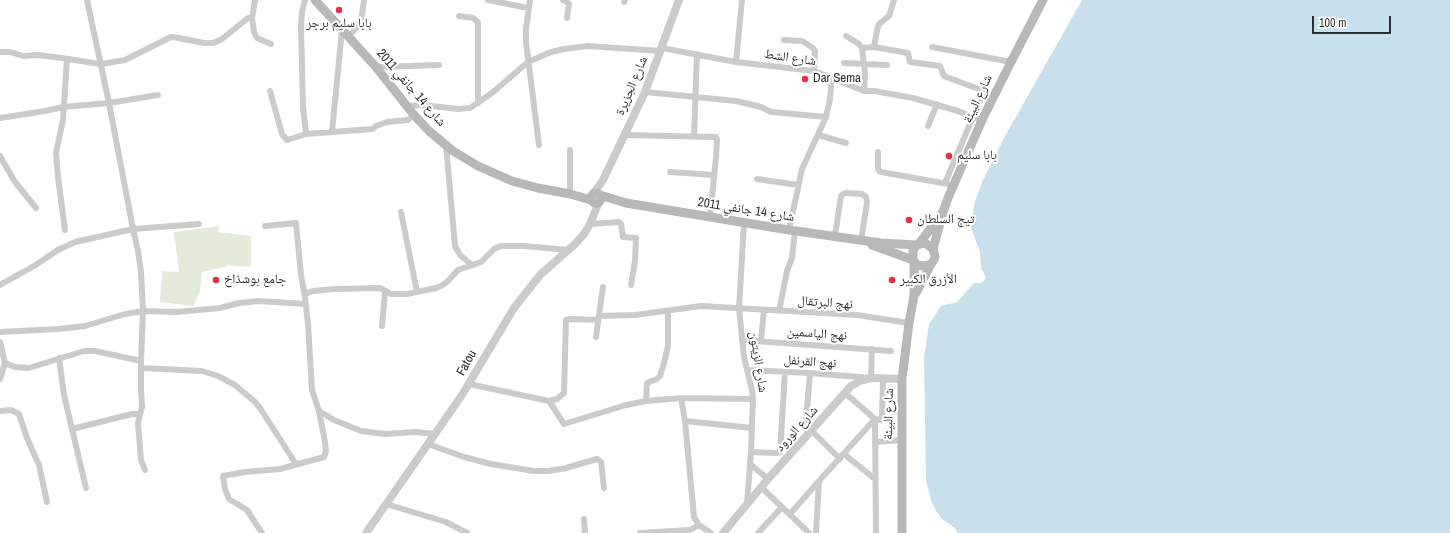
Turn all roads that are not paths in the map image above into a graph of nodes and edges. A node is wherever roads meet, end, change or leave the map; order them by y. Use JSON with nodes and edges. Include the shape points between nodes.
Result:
{"nodes":[{"id":1,"x":87,"y":0,"type":"edge"},
{"id":2,"x":255,"y":0,"type":"edge"},
{"id":3,"x":305,"y":0,"type":"edge"},
{"id":4,"x":315,"y":0,"type":"edge"},
{"id":5,"x":364,"y":0,"type":"edge"},
{"id":6,"x":488,"y":0,"type":"edge"},
{"id":7,"x":530,"y":0,"type":"edge"},
{"id":8,"x":564,"y":0,"type":"edge"},
{"id":9,"x":679,"y":0,"type":"edge"},
{"id":10,"x":742,"y":0,"type":"edge"},
{"id":11,"x":894,"y":0,"type":"edge"},
{"id":12,"x":1043,"y":0,"type":"edge"},
{"id":13,"x":528,"y":8,"type":"junction"},
{"id":14,"x":459,"y":16,"type":"dead end"},
{"id":15,"x":252,"y":18,"type":"junction"},
{"id":16,"x":567,"y":18,"type":"dead end"},
{"id":17,"x":342,"y":30,"type":"junction"},
{"id":18,"x":846,"y":36,"type":"dead end"},
{"id":19,"x":348,"y":37,"type":"junction"},
{"id":20,"x":784,"y":40,"type":"dead end"},
{"id":21,"x":270,"y":44,"type":"dead end"},
{"id":22,"x":874,"y":47,"type":"junction"},
{"id":23,"x":932,"y":47,"type":"dead end"},
{"id":24,"x":862,"y":48,"type":"junction"},
{"id":25,"x":661,"y":49,"type":"junction"},
{"id":26,"x":0,"y":52,"type":"edge"},
{"id":27,"x":697,"y":54,"type":"junction"},
{"id":28,"x":67,"y":59,"type":"junction"},
{"id":29,"x":528,"y":62,"type":"junction"},
{"id":30,"x":736,"y":62,"type":"junction"},
{"id":31,"x":1010,"y":62,"type":"junction"},
{"id":32,"x":844,"y":63,"type":"dead end"},
{"id":33,"x":100,"y":64,"type":"junction"},
{"id":34,"x":864,"y":64,"type":"junction"},
{"id":35,"x":439,"y":65,"type":"dead end"},
{"id":36,"x":887,"y":65,"type":"dead end"},
{"id":37,"x":376,"y":67,"type":"junction"},
{"id":38,"x":814,"y":71,"type":"junction"},
{"id":39,"x":832,"y":78,"type":"junction"},
{"id":40,"x":270,"y":91,"type":"dead end"},
{"id":41,"x":864,"y":91,"type":"junction"},
{"id":42,"x":645,"y":92,"type":"junction"},
{"id":43,"x":158,"y":95,"type":"dead end"},
{"id":44,"x":695,"y":97,"type":"junction"},
{"id":45,"x":109,"y":103,"type":"junction"},
{"id":46,"x":478,"y":104,"type":"junction"},
{"id":47,"x":937,"y":104,"type":"junction"},
{"id":48,"x":406,"y":106,"type":"junction"},
{"id":49,"x":63,"y":107,"type":"junction"},
{"id":50,"x":414,"y":115,"type":"junction"},
{"id":51,"x":826,"y":117,"type":"junction"},
{"id":52,"x":0,"y":118,"type":"edge"},
{"id":53,"x":978,"y":119,"type":"junction"},
{"id":54,"x":928,"y":126,"type":"dead end"},
{"id":55,"x":332,"y":132,"type":"junction"},
{"id":56,"x":306,"y":134,"type":"junction"},
{"id":57,"x":624,"y":135,"type":"junction"},
{"id":58,"x":818,"y":136,"type":"junction"},
{"id":59,"x":694,"y":137,"type":"junction"},
{"id":60,"x":846,"y":143,"type":"dead end"},
{"id":61,"x":446,"y":145,"type":"junction"},
{"id":62,"x":539,"y":145,"type":"dead end"},
{"id":63,"x":570,"y":150,"type":"dead end"},
{"id":64,"x":878,"y":152,"type":"dead end"},
{"id":65,"x":0,"y":156,"type":"edge"},
{"id":66,"x":670,"y":172,"type":"dead end"},
{"id":67,"x":714,"y":175,"type":"junction"},
{"id":68,"x":757,"y":179,"type":"dead end"},
{"id":69,"x":950,"y":184,"type":"junction"},
{"id":70,"x":798,"y":185,"type":"junction"},
{"id":71,"x":570,"y":194,"type":"junction"},
{"id":72,"x":596,"y":198,"type":"junction"},
{"id":73,"x":36,"y":208,"type":"dead end"},
{"id":74,"x":401,"y":212,"type":"dead end"},
{"id":75,"x":943,"y":212,"type":"junction"},
{"id":76,"x":710,"y":218,"type":"junction"},
{"id":77,"x":744,"y":223,"type":"junction"},
{"id":78,"x":199,"y":224,"type":"dead end"},
{"id":79,"x":590,"y":224,"type":"junction"},
{"id":80,"x":265,"y":226,"type":"dead end"},
{"id":81,"x":133,"y":229,"type":"junction"},
{"id":82,"x":65,"y":230,"type":"dead end"},
{"id":83,"x":792,"y":231,"type":"junction"},
{"id":84,"x":835,"y":236,"type":"junction"},
{"id":85,"x":861,"y":241,"type":"junction"},
{"id":86,"x":918,"y":244,"type":"junction"},
{"id":87,"x":933,"y":249,"type":"junction"},
{"id":88,"x":568,"y":250,"type":"junction"},
{"id":89,"x":914,"y":261,"type":"junction"},
{"id":90,"x":931,"y":264,"type":"junction"},
{"id":91,"x":472,"y":265,"type":"junction"},
{"id":92,"x":631,"y":284,"type":"dead end"},
{"id":93,"x":0,"y":285,"type":"edge"},
{"id":94,"x":603,"y":287,"type":"dead end"},
{"id":95,"x":385,"y":292,"type":"junction"},
{"id":96,"x":417,"y":292,"type":"junction"},
{"id":97,"x":305,"y":294,"type":"junction"},
{"id":98,"x":914,"y":296,"type":"junction"},
{"id":99,"x":306,"y":304,"type":"junction"},
{"id":100,"x":739,"y":308,"type":"junction"},
{"id":101,"x":764,"y":310,"type":"junction"},
{"id":102,"x":143,"y":311,"type":"junction"},
{"id":103,"x":668,"y":311,"type":"junction"},
{"id":104,"x":779,"y":311,"type":"junction"},
{"id":105,"x":599,"y":318,"type":"junction"},
{"id":106,"x":909,"y":322,"type":"junction"},
{"id":107,"x":382,"y":326,"type":"dead end"},
{"id":108,"x":0,"y":332,"type":"edge"},
{"id":109,"x":596,"y":336,"type":"dead end"},
{"id":110,"x":742,"y":340,"type":"junction"},
{"id":111,"x":761,"y":340,"type":"junction"},
{"id":112,"x":0,"y":342,"type":"edge"},
{"id":113,"x":872,"y":349,"type":"junction"},
{"id":114,"x":891,"y":351,"type":"dead end"},
{"id":115,"x":59,"y":358,"type":"junction"},
{"id":116,"x":5,"y":363,"type":"junction"},
{"id":117,"x":141,"y":365,"type":"junction"},
{"id":118,"x":747,"y":370,"type":"junction"},
{"id":119,"x":785,"y":372,"type":"junction"},
{"id":120,"x":810,"y":373,"type":"junction"},
{"id":121,"x":0,"y":378,"type":"edge"},
{"id":122,"x":870,"y":378,"type":"junction"},
{"id":123,"x":883,"y":378,"type":"junction"},
{"id":124,"x":902,"y":379,"type":"junction"},
{"id":125,"x":469,"y":384,"type":"junction"},
{"id":126,"x":845,"y":394,"type":"junction"},
{"id":127,"x":682,"y":398,"type":"junction"},
{"id":128,"x":752,"y":399,"type":"junction"},
{"id":129,"x":646,"y":401,"type":"junction"},
{"id":130,"x":548,"y":402,"type":"junction"},
{"id":131,"x":0,"y":411,"type":"edge"},
{"id":132,"x":319,"y":411,"type":"junction"},
{"id":133,"x":140,"y":414,"type":"junction"},
{"id":134,"x":875,"y":419,"type":"junction"},
{"id":135,"x":334,"y":420,"type":"junction"},
{"id":136,"x":685,"y":421,"type":"junction"},
{"id":137,"x":752,"y":428,"type":"junction"},
{"id":138,"x":72,"y":429,"type":"junction"},
{"id":139,"x":322,"y":429,"type":"junction"},
{"id":140,"x":812,"y":432,"type":"junction"},
{"id":141,"x":434,"y":434,"type":"junction"},
{"id":142,"x":901,"y":440,"type":"junction"},
{"id":143,"x":875,"y":442,"type":"junction"},
{"id":144,"x":428,"y":444,"type":"junction"},
{"id":145,"x":751,"y":452,"type":"junction"},
{"id":146,"x":842,"y":456,"type":"junction"},
{"id":147,"x":296,"y":464,"type":"junction"},
{"id":148,"x":750,"y":464,"type":"junction"},
{"id":149,"x":145,"y":470,"type":"dead end"},
{"id":150,"x":768,"y":479,"type":"junction"},
{"id":151,"x":875,"y":479,"type":"junction"},
{"id":152,"x":820,"y":481,"type":"junction"},
{"id":153,"x":761,"y":487,"type":"junction"},
{"id":154,"x":86,"y":488,"type":"dead end"},
{"id":155,"x":604,"y":488,"type":"dead end"},
{"id":156,"x":47,"y":502,"type":"dead end"},
{"id":157,"x":386,"y":504,"type":"junction"},
{"id":158,"x":747,"y":505,"type":"junction"},
{"id":159,"x":782,"y":507,"type":"junction"},
{"id":160,"x":790,"y":514,"type":"junction"},
{"id":161,"x":584,"y":519,"type":"dead end"},
{"id":162,"x":700,"y":524,"type":"junction"},
{"id":163,"x":656,"y":532,"type":"edge"},
{"id":164,"x":262,"y":533,"type":"edge"},
{"id":165,"x":366,"y":533,"type":"edge"},
{"id":166,"x":467,"y":533,"type":"edge"},
{"id":167,"x":585,"y":533,"type":"edge"},
{"id":168,"x":640,"y":533,"type":"edge"},
{"id":169,"x":711,"y":533,"type":"edge"},
{"id":170,"x":723,"y":533,"type":"edge"},
{"id":171,"x":758,"y":533,"type":"edge"},
{"id":172,"x":809,"y":533,"type":"edge"},
{"id":173,"x":816,"y":533,"type":"edge"},
{"id":174,"x":876,"y":533,"type":"edge"},
{"id":175,"x":902,"y":533,"type":"edge"}],
"edges":[{"from":1,"to":33,"type":"street"},
{"from":2,"to":15,"type":"street"},
{"from":3,"to":56,"type":"street","via":[[301,25]]},
{"from":4,"to":17,"type":"main road","name":"شارع 14 جانفي 2011"},
{"from":5,"to":19,"type":"street","via":[[359,25]]},
{"from":6,"to":13,"type":"street"},
{"from":7,"to":13,"type":"street"},
{"from":8,"to":16,"type":"street","via":[[568,2]]},
{"from":9,"to":25,"type":"street","name":"شارع الجزيرة"},
{"from":10,"to":30,"type":"street"},
{"from":11,"to":22,"type":"street","via":[[889,16],[879,24]]},
{"from":12,"to":31,"type":"main road","name":"شارع البيئة"},
{"from":13,"to":29,"type":"street"},
{"from":14,"to":46,"type":"street","via":[[473,18],[478,22]]},
{"from":15,"to":21,"type":"street","via":[[257,38]]},
{"from":15,"to":33,"type":"street","via":[[248,18],[213,43],[171,37],[125,60]]},
{"from":17,"to":19,"type":"main road","name":"شارع 14 جانفي 2011"},
{"from":17,"to":55,"type":"street"},
{"from":18,"to":24,"type":"street"},
{"from":19,"to":37,"type":"main road","name":"شارع 14 جانفي 2011"},
{"from":20,"to":38,"type":"street","via":[[802,41],[813,48]]},
{"from":22,"to":24,"type":"street"},
{"from":22,"to":53,"type":"street","via":[[908,53],[910,62],[939,66],[944,76],[983,90]]},
{"from":23,"to":31,"type":"street"},
{"from":24,"to":34,"type":"street"},
{"from":25,"to":27,"type":"street","name":"شارع الشط"},
{"from":25,"to":29,"type":"street","name":"شارع الشط","via":[[572,47],[551,52]]},
{"from":25,"to":42,"type":"street","name":"شارع الجزيرة"},
{"from":26,"to":28,"type":"street"},
{"from":27,"to":30,"type":"street","name":"شارع الشط"},
{"from":27,"to":44,"type":"street"},
{"from":28,"to":33,"type":"street"},
{"from":28,"to":49,"type":"street"},
{"from":29,"to":46,"type":"street","name":"شارع الشط"},
{"from":29,"to":62,"type":"street"},
{"from":30,"to":38,"type":"street","name":"شارع الشط"},
{"from":31,"to":53,"type":"main road","name":"شارع البيئة"},
{"from":32,"to":34,"type":"street"},
{"from":33,"to":45,"type":"street"},
{"from":34,"to":36,"type":"street"},
{"from":34,"to":41,"type":"street"},
{"from":35,"to":37,"type":"street"},
{"from":37,"to":48,"type":"main road","name":"شارع 14 جانفي 2011"},
{"from":38,"to":39,"type":"street","name":"شارع الشط"},
{"from":39,"to":41,"type":"street","name":"شارع الشط"},
{"from":39,"to":51,"type":"street"},
{"from":40,"to":56,"type":"street","via":[[282,134],[287,140]]},
{"from":41,"to":47,"type":"street","name":"شارع الشط"},
{"from":42,"to":44,"type":"street"},
{"from":42,"to":57,"type":"street","name":"شارع الجزيرة"},
{"from":43,"to":45,"type":"street"},
{"from":44,"to":51,"type":"street","via":[[736,101],[771,112]]},
{"from":44,"to":59,"type":"street"},
{"from":45,"to":49,"type":"street"},
{"from":45,"to":81,"type":"street"},
{"from":46,"to":48,"type":"street","via":[[465,109]]},
{"from":47,"to":53,"type":"street","name":"شارع الشط"},
{"from":47,"to":54,"type":"street"},
{"from":48,"to":50,"type":"main road","name":"شارع 14 جانفي 2011"},
{"from":49,"to":52,"type":"street"},
{"from":49,"to":82,"type":"street","via":[[56,159]]},
{"from":50,"to":55,"type":"street","via":[[408,120],[386,122],[373,129]]},
{"from":50,"to":61,"type":"main road","name":"شارع 14 جانفي 2011"},
{"from":51,"to":58,"type":"street"},
{"from":53,"to":69,"type":"main road","name":"شارع البيئة"},
{"from":55,"to":56,"type":"street"},
{"from":57,"to":59,"type":"street"},
{"from":57,"to":72,"type":"street","name":"شارع الجزيرة"},
{"from":58,"to":60,"type":"street"},
{"from":58,"to":70,"type":"street","via":[[803,165]]},
{"from":59,"to":67,"type":"street","via":[[717,138]]},
{"from":61,"to":71,"type":"main road","name":"شارع 14 جانفي 2011","via":[[461,157],[496,175],[528,186]]},
{"from":61,"to":91,"type":"street","via":[[455,246],[460,255]]},
{"from":63,"to":71,"type":"street"},
{"from":64,"to":69,"type":"street","via":[[878,168],[881,172]]},
{"from":65,"to":73,"type":"street","via":[[15,182]]},
{"from":66,"to":67,"type":"street"},
{"from":67,"to":76,"type":"street"},
{"from":68,"to":70,"type":"street"},
{"from":69,"to":75,"type":"main road","name":"شارع البيئة"},
{"from":70,"to":83,"type":"street"},
{"from":71,"to":72,"type":"main road","name":"شارع 14 جانفي 2011"},
{"from":72,"to":76,"type":"main road","name":"شارع 14 جانفي 2011"},
{"from":72,"to":79,"type":"street","name":"Fatou"},
{"from":74,"to":96,"type":"street"},
{"from":75,"to":86,"type":"main road","name":"شارع البيئة"},
{"from":75,"to":87,"type":"main road","name":"شارع البيئة"},
{"from":76,"to":77,"type":"main road","name":"شارع 14 جانفي 2011"},
{"from":77,"to":83,"type":"main road","name":"شارع 14 جانفي 2011"},
{"from":77,"to":100,"type":"street","name":"شارع الزيتون"},
{"from":78,"to":81,"type":"street"},
{"from":79,"to":88,"type":"street","name":"Fatou","via":[[580,239]]},
{"from":79,"to":92,"type":"street","via":[[618,222],[621,224],[623,237],[636,238]]},
{"from":80,"to":97,"type":"street","via":[[296,223]]},
{"from":81,"to":93,"type":"street","via":[[75,242]]},
{"from":81,"to":102,"type":"street","via":[[141,272]]},
{"from":83,"to":84,"type":"main road","name":"شارع 14 جانفي 2011"},
{"from":83,"to":104,"type":"street","via":[[792,258],[786,271]]},
{"from":84,"to":85,"type":"main road","name":"شارع 14 جانفي 2011"},
{"from":84,"to":85,"type":"street","via":[[841,196],[846,193],[862,194],[867,202]]},
{"from":85,"to":86,"type":"main road","name":"شارع 14 جانفي 2011"},
{"from":85,"to":89,"type":"main road","name":"شارع 14 جانفي 2011"},
{"from":86,"to":87,"type":"main road","via":[[928,244]]},
{"from":86,"to":89,"type":"main road","via":[[913,250]]},
{"from":87,"to":90,"type":"main road","via":[[935,257]]},
{"from":88,"to":91,"type":"street","via":[[506,245]]},
{"from":88,"to":125,"type":"street","name":"Fatou","via":[[540,275],[514,308]]},
{"from":89,"to":90,"type":"main road","via":[[921,266]]},
{"from":89,"to":98,"type":"main road","name":"شارع البيئة"},
{"from":90,"to":98,"type":"main road","name":"شارع البيئة"},
{"from":91,"to":96,"type":"street","via":[[458,270],[441,286]]},
{"from":94,"to":105,"type":"street"},
{"from":95,"to":96,"type":"street","via":[[397,295]]},
{"from":95,"to":97,"type":"street","via":[[380,288],[334,289]]},
{"from":95,"to":107,"type":"street"},
{"from":97,"to":99,"type":"street"},
{"from":98,"to":106,"type":"main road","name":"شارع البيئة"},
{"from":99,"to":102,"type":"street","via":[[258,301],[177,312]]},
{"from":99,"to":132,"type":"street","via":[[312,390]]},
{"from":100,"to":101,"type":"street","name":"نهج البرتقال"},
{"from":100,"to":103,"type":"street","name":"نهج البرتقال","via":[[701,306]]},
{"from":100,"to":110,"type":"street","name":"شارع الزيتون"},
{"from":101,"to":104,"type":"street","name":"نهج البرتقال"},
{"from":101,"to":111,"type":"street"},
{"from":102,"to":108,"type":"street","via":[[85,326]]},
{"from":102,"to":117,"type":"street"},
{"from":103,"to":105,"type":"street","name":"نهج البرتقال"},
{"from":103,"to":129,"type":"street","via":[[668,346],[664,363],[660,376],[647,382]]},
{"from":104,"to":106,"type":"street","name":"نهج البرتقال"},
{"from":105,"to":109,"type":"street"},
{"from":105,"to":130,"type":"street","name":"نهج البرتقال","via":[[566,320],[564,393]]},
{"from":106,"to":124,"type":"main road","name":"شارع البيئة"},
{"from":110,"to":111,"type":"street","name":"نهج الياسمين"},
{"from":110,"to":118,"type":"street","name":"شارع الزيتون"},
{"from":111,"to":113,"type":"street","name":"نهج الياسمين"},
{"from":112,"to":116,"type":"street"},
{"from":113,"to":114,"type":"street","name":"نهج الياسمين"},
{"from":113,"to":122,"type":"street"},
{"from":115,"to":116,"type":"street","via":[[29,368]]},
{"from":115,"to":117,"type":"street","via":[[84,351],[95,351]]},
{"from":115,"to":138,"type":"street"},
{"from":116,"to":121,"type":"street"},
{"from":117,"to":133,"type":"street"},
{"from":117,"to":147,"type":"street","via":[[202,371],[218,376],[235,386],[260,408]]},
{"from":118,"to":119,"type":"street","name":"نهج القرنفل"},
{"from":118,"to":128,"type":"street","name":"شارع الزيتون"},
{"from":119,"to":120,"type":"street","name":"نهج القرنفل"},
{"from":119,"to":145,"type":"street","via":[[780,452]]},
{"from":120,"to":122,"type":"street","name":"نهج القرنفل"},
{"from":120,"to":140,"type":"street","via":[[806,421]]},
{"from":122,"to":123,"type":"street"},
{"from":122,"to":126,"type":"street","name":"شارع الورود","via":[[856,383]]},
{"from":123,"to":124,"type":"street"},
{"from":123,"to":134,"type":"street","via":[[882,419]]},
{"from":124,"to":142,"type":"main road","name":"شارع البيئة"},
{"from":125,"to":130,"type":"street"},
{"from":125,"to":141,"type":"street","name":"Fatou"},
{"from":126,"to":134,"type":"street"},
{"from":126,"to":140,"type":"street","name":"شارع الورود"},
{"from":127,"to":128,"type":"street"},
{"from":127,"to":129,"type":"street"},
{"from":127,"to":136,"type":"street"},
{"from":128,"to":137,"type":"street","name":"شارع الزيتون"},
{"from":129,"to":130,"type":"street","via":[[564,424]]},
{"from":131,"to":156,"type":"street","via":[[11,410],[19,414],[39,465]]},
{"from":132,"to":135,"type":"street"},
{"from":132,"to":139,"type":"street"},
{"from":133,"to":138,"type":"street"},
{"from":133,"to":149,"type":"street","via":[[138,423],[141,460]]},
{"from":134,"to":143,"type":"street"},
{"from":134,"to":146,"type":"street"},
{"from":135,"to":139,"type":"street","via":[[328,421]]},
{"from":135,"to":141,"type":"street","via":[[361,431],[385,434]]},
{"from":136,"to":137,"type":"street"},
{"from":136,"to":162,"type":"street","via":[[692,510]]},
{"from":137,"to":145,"type":"street","name":"شارع الزيتون"},
{"from":138,"to":154,"type":"street"},
{"from":139,"to":147,"type":"street","via":[[326,451],[324,457]]},
{"from":140,"to":146,"type":"street"},
{"from":140,"to":150,"type":"street","name":"شارع الورود"},
{"from":141,"to":144,"type":"street","name":"Fatou"},
{"from":142,"to":143,"type":"street"},
{"from":142,"to":175,"type":"main road","name":"شارع البيئة"},
{"from":143,"to":151,"type":"street"},
{"from":144,"to":155,"type":"street","via":[[464,457],[534,471],[566,468],[596,459],[601,462]]},
{"from":144,"to":157,"type":"street","name":"Fatou"},
{"from":145,"to":148,"type":"street","name":"شارع الزيتون"},
{"from":146,"to":151,"type":"street"},
{"from":146,"to":152,"type":"street"},
{"from":147,"to":164,"type":"street","via":[[273,471],[223,476],[229,499],[247,510]]},
{"from":148,"to":150,"type":"street"},
{"from":148,"to":158,"type":"street","name":"شارع الزيتون"},
{"from":150,"to":153,"type":"street","name":"شارع الورود"},
{"from":151,"to":174,"type":"street"},
{"from":152,"to":160,"type":"street"},
{"from":152,"to":173,"type":"street"},
{"from":153,"to":158,"type":"street","name":"شارع الورود"},
{"from":153,"to":159,"type":"street"},
{"from":157,"to":165,"type":"street","name":"Fatou"},
{"from":157,"to":166,"type":"street","via":[[446,522]]},
{"from":158,"to":170,"type":"street"},
{"from":159,"to":160,"type":"street"},
{"from":159,"to":171,"type":"street"},
{"from":160,"to":172,"type":"street","via":[[801,530]]},
{"from":161,"to":167,"type":"street"},
{"from":162,"to":163,"type":"street","via":[[690,530]]},
{"from":162,"to":169,"type":"street"},
{"from":163,"to":168,"type":"street"}]}
